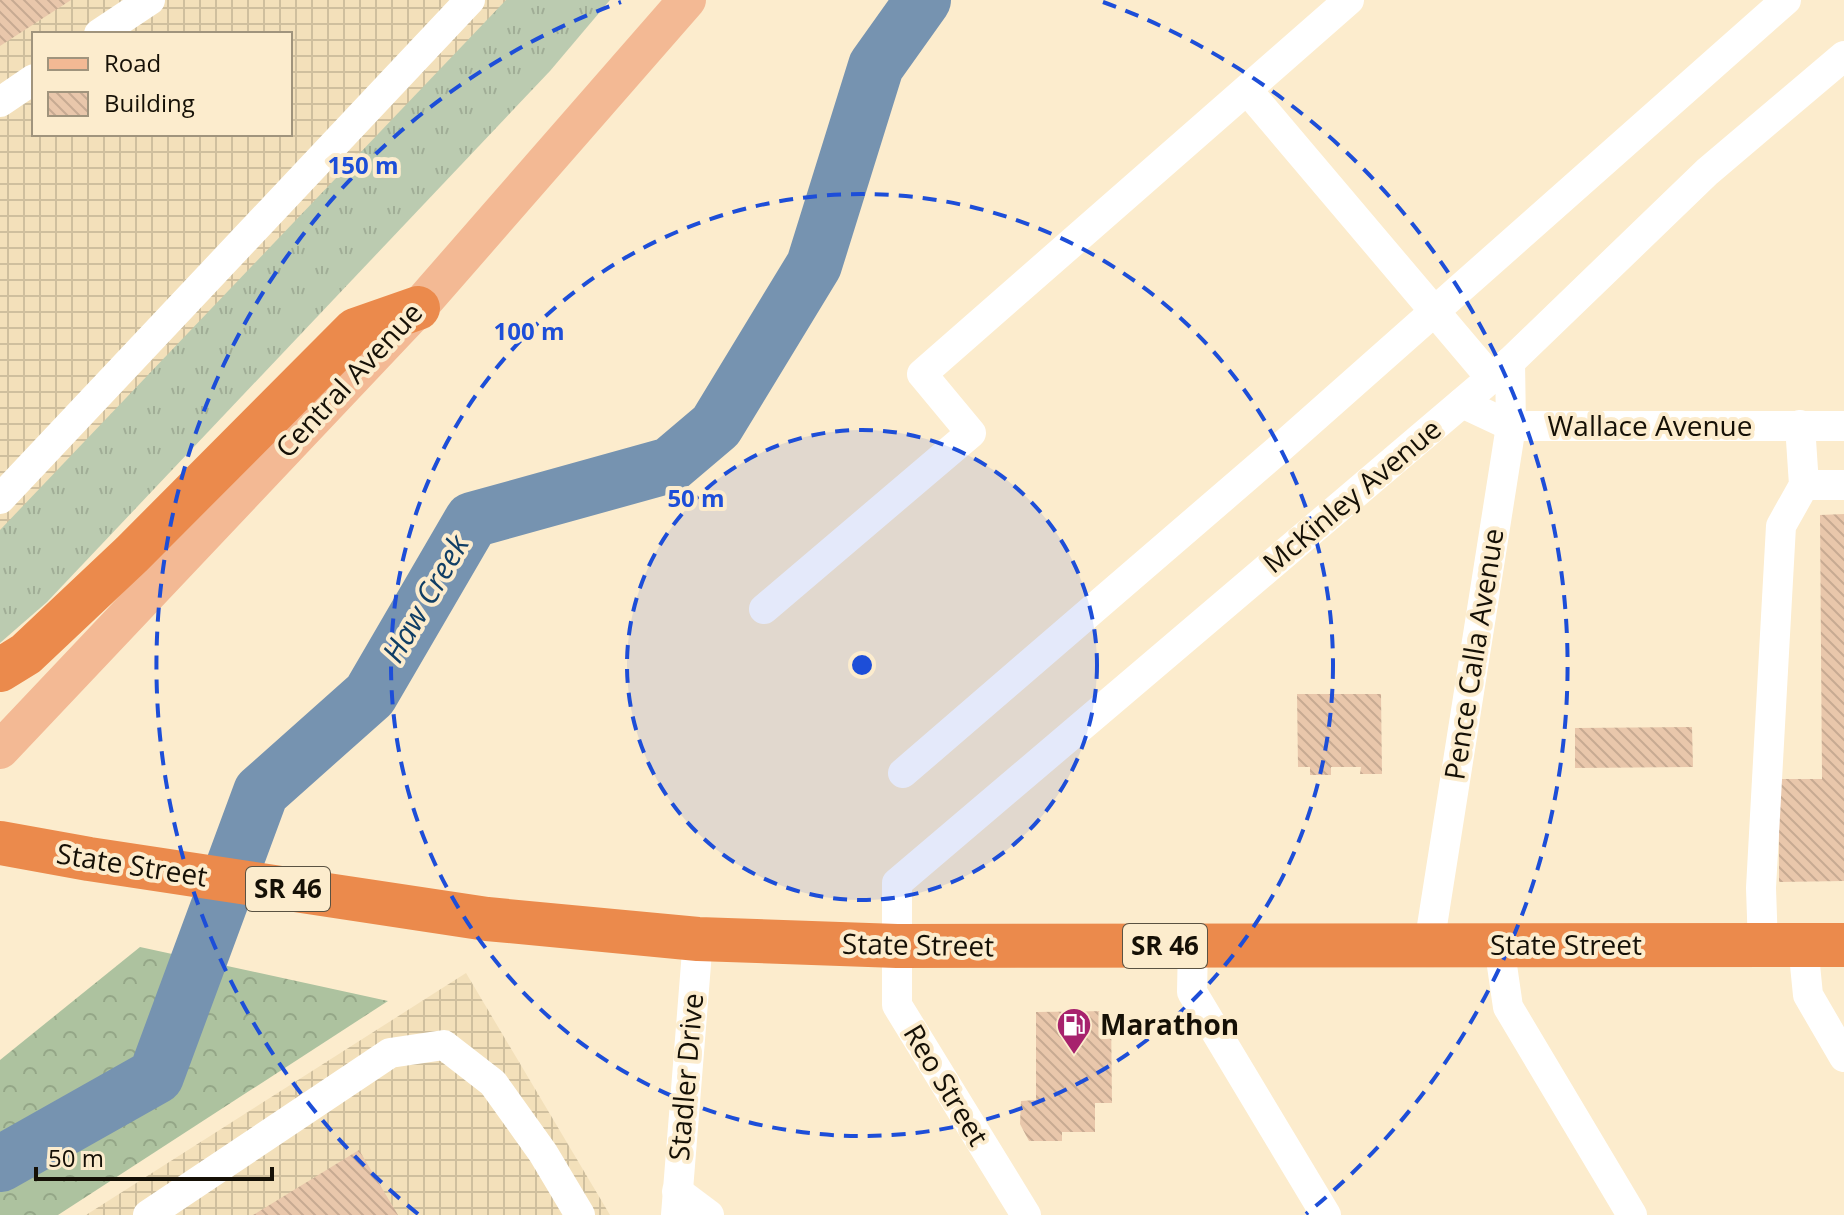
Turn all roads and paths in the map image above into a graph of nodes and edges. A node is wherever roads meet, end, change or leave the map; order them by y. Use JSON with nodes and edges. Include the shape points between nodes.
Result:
{"nodes":[{"id":1,"x":150,"y":0,"type":"edge"},
{"id":2,"x":470,"y":0,"type":"edge"},
{"id":3,"x":687,"y":0,"type":"edge"},
{"id":4,"x":1349,"y":0,"type":"edge"},
{"id":5,"x":1786,"y":0,"type":"edge"},
{"id":6,"x":102,"y":32,"type":"edge"},
{"id":7,"x":1844,"y":56,"type":"edge"},
{"id":8,"x":32,"y":80,"type":"edge"},
{"id":9,"x":1248,"y":91,"type":"junction"},
{"id":10,"x":0,"y":102,"type":"edge"},
{"id":11,"x":418,"y":308,"type":"junction"},
{"id":12,"x":1434,"y":311,"type":"junction"},
{"id":13,"x":1500,"y":370,"type":"junction"},
{"id":14,"x":1462,"y":403,"type":"junction"},
{"id":15,"x":1800,"y":425,"type":"junction"},
{"id":16,"x":1511,"y":426,"type":"junction"},
{"id":17,"x":1844,"y":426,"type":"edge"},
{"id":18,"x":1804,"y":485,"type":"junction"},
{"id":19,"x":1844,"y":485,"type":"edge"},
{"id":20,"x":0,"y":499,"type":"edge"},
{"id":21,"x":764,"y":609,"type":"dead end"},
{"id":22,"x":0,"y":670,"type":"edge"},
{"id":23,"x":0,"y":750,"type":"edge"},
{"id":24,"x":903,"y":773,"type":"dead end"},
{"id":25,"x":0,"y":843,"type":"edge"},
{"id":26,"x":698,"y":939,"type":"junction"},
{"id":27,"x":1193,"y":945,"type":"junction"},
{"id":28,"x":1429,"y":945,"type":"junction"},
{"id":29,"x":1499,"y":945,"type":"junction"},
{"id":30,"x":1804,"y":945,"type":"edge"},
{"id":31,"x":897,"y":946,"type":"junction"},
{"id":32,"x":1844,"y":1057,"type":"edge"},
{"id":33,"x":677,"y":1203,"type":"edge"},
{"id":34,"x":148,"y":1215,"type":"edge"},
{"id":35,"x":580,"y":1215,"type":"edge"},
{"id":36,"x":709,"y":1215,"type":"edge"},
{"id":37,"x":1026,"y":1215,"type":"edge"},
{"id":38,"x":1326,"y":1215,"type":"edge"},
{"id":39,"x":1632,"y":1215,"type":"edge"}],
"edges":[{"from":1,"to":6,"type":"street"},
{"from":2,"to":20,"type":"street"},
{"from":3,"to":11,"type":"main road","name":"Central Avenue"},
{"from":4,"to":9,"type":"street"},
{"from":5,"to":12,"type":"street"},
{"from":7,"to":13,"type":"street","name":"McKinley Avenue","via":[[1707,172]]},
{"from":8,"to":10,"type":"street"},
{"from":9,"to":12,"type":"street"},
{"from":9,"to":21,"type":"street","via":[[922,374],[971,433]]},
{"from":11,"to":22,"type":"highway","via":[[355,330],[132,554],[26,654]]},
{"from":11,"to":23,"type":"main road","name":"Central Avenue"},
{"from":12,"to":13,"type":"street"},
{"from":12,"to":24,"type":"street"},
{"from":13,"to":14,"type":"street","name":"McKinley Avenue"},
{"from":13,"to":16,"type":"street","name":"Pence Calla Avenue"},
{"from":14,"to":16,"type":"street","name":"Wallace Avenue"},
{"from":14,"to":31,"type":"street","name":"McKinley Avenue","via":[[897,883]]},
{"from":15,"to":16,"type":"street","name":"Wallace Avenue"},
{"from":15,"to":17,"type":"street","name":"Wallace Avenue"},
{"from":15,"to":18,"type":"street"},
{"from":16,"to":28,"type":"street","name":"Pence Calla Avenue"},
{"from":18,"to":19,"type":"street"},
{"from":18,"to":30,"type":"street","via":[[1781,526],[1761,888]]},
{"from":25,"to":26,"type":"highway","name":"State Street","number":"SR 46","via":[[487,919]]},
{"from":26,"to":31,"type":"highway","name":"State Street","number":"SR 46"},
{"from":26,"to":33,"type":"street","name":"Stadler Drive"},
{"from":27,"to":28,"type":"highway","name":"State Street","number":"SR 46"},
{"from":27,"to":31,"type":"highway","name":"State Street","number":"SR 46"},
{"from":27,"to":38,"type":"street","via":[[1192,992]]},
{"from":28,"to":29,"type":"highway","name":"State Street","number":"SR 46"},
{"from":29,"to":30,"type":"highway","name":"State Street","number":"SR 46"},
{"from":29,"to":39,"type":"street","via":[[1508,1007]]},
{"from":30,"to":32,"type":"street","via":[[1808,995]]},
{"from":31,"to":37,"type":"street","name":"Reo Street","via":[[897,1005]]},
{"from":33,"to":36,"type":"street"},
{"from":34,"to":35,"type":"street","via":[[390,1053],[444,1045],[493,1083]]}]}
